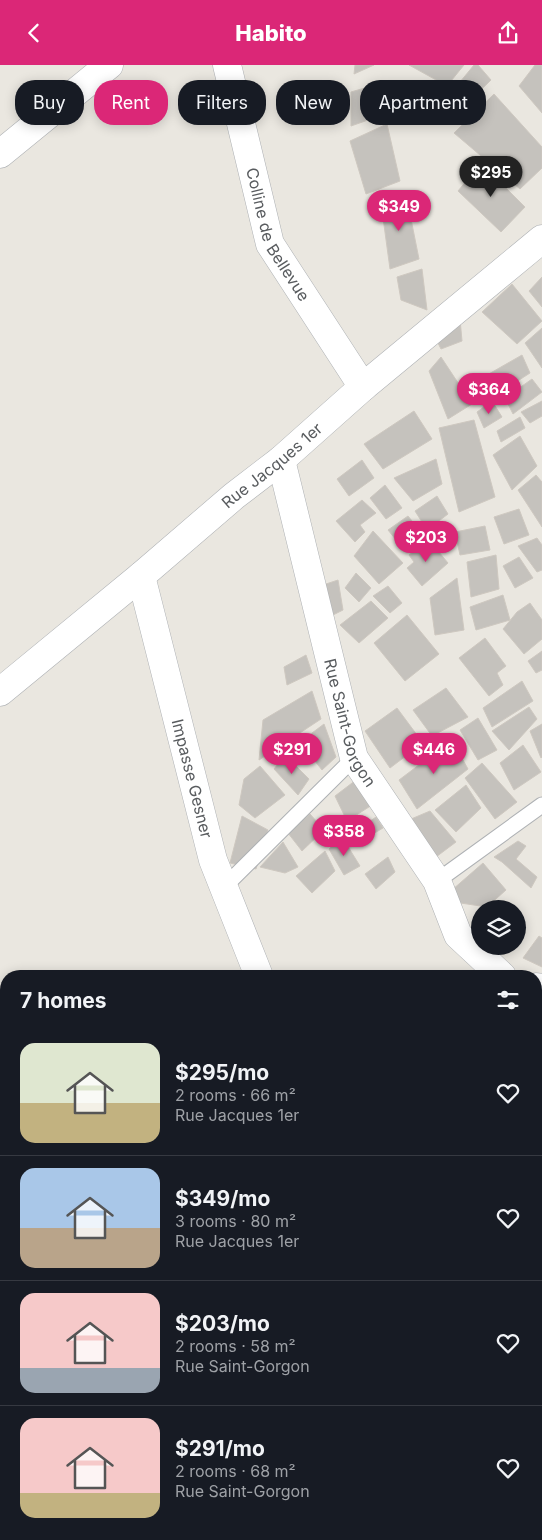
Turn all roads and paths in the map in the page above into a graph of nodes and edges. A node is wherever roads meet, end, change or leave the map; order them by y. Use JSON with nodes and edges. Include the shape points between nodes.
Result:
{"nodes":[{"id":1,"x":109,"y":65,"type":"edge"},
{"id":2,"x":227,"y":65,"type":"edge"},
{"id":3,"x":0,"y":154,"type":"edge"},
{"id":4,"x":542,"y":239,"type":"edge"},
{"id":5,"x":362,"y":387,"type":"junction"},
{"id":6,"x":281,"y":460,"type":"junction"},
{"id":7,"x":141,"y":576,"type":"junction"},
{"id":8,"x":0,"y":692,"type":"edge"},
{"id":9,"x":354,"y":758,"type":"junction"},
{"id":10,"x":542,"y":805,"type":"edge"},
{"id":11,"x":437,"y":881,"type":"junction"},
{"id":12,"x":223,"y":887,"type":"junction"},
{"id":13,"x":257,"y":970,"type":"edge"},
{"id":14,"x":496,"y":970,"type":"edge"}],
"edges":[{"from":1,"to":3,"type":"street"},
{"from":2,"to":5,"type":"street","name":"Colline de Bellevue","via":[[270,244]]},
{"from":4,"to":5,"type":"street","name":"Rue Jacques 1er"},
{"from":5,"to":6,"type":"street","name":"Rue Jacques 1er"},
{"from":6,"to":7,"type":"street","name":"Rue Jacques 1er"},
{"from":6,"to":9,"type":"street","name":"Rue Saint-Gorgon"},
{"from":7,"to":8,"type":"street","name":"Rue Jacques 1er"},
{"from":7,"to":12,"type":"street","name":"Impasse Gesner","via":[[213,860]]},
{"from":9,"to":11,"type":"street","name":"Rue Saint-Gorgon"},
{"from":9,"to":12,"type":"lane"},
{"from":10,"to":11,"type":"lane"},
{"from":11,"to":14,"type":"street","name":"Rue Saint-Gorgon","via":[[458,935]]},
{"from":12,"to":13,"type":"street","name":"Impasse Gesner"}]}
